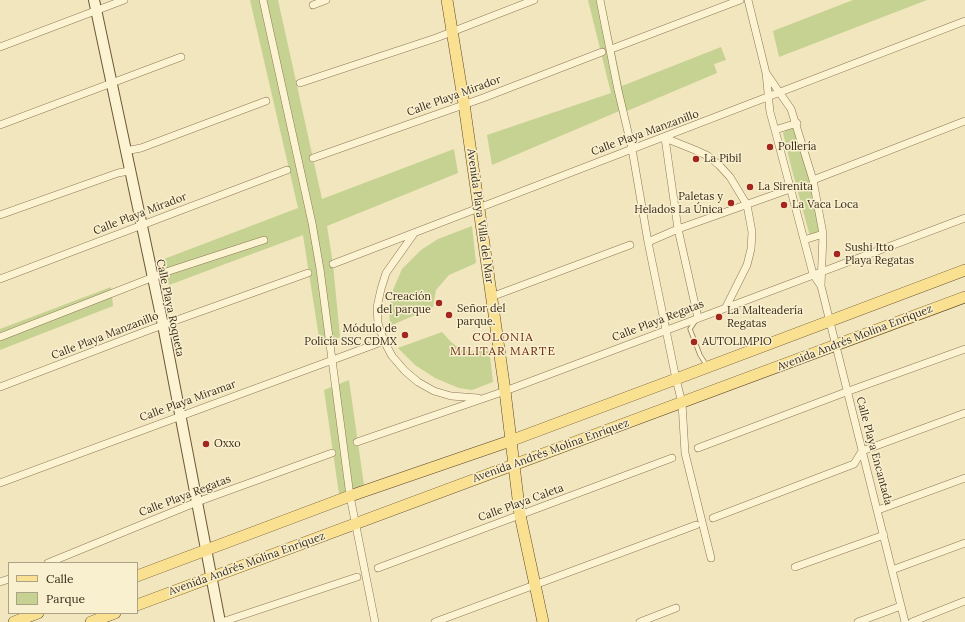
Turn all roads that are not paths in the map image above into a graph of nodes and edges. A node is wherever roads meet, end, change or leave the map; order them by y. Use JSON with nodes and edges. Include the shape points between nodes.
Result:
{"nodes":[{"id":1,"x":94,"y":0,"type":"edge"},
{"id":2,"x":124,"y":0,"type":"edge"},
{"id":3,"x":263,"y":0,"type":"edge"},
{"id":4,"x":326,"y":0,"type":"edge"},
{"id":5,"x":447,"y":0,"type":"edge"},
{"id":6,"x":534,"y":0,"type":"edge"},
{"id":7,"x":600,"y":0,"type":"edge"},
{"id":8,"x":740,"y":0,"type":"edge"},
{"id":9,"x":748,"y":0,"type":"edge"},
{"id":10,"x":313,"y":5,"type":"dead end"},
{"id":11,"x":96,"y":10,"type":"junction"},
{"id":12,"x":965,"y":21,"type":"edge"},
{"id":13,"x":453,"y":31,"type":"junction"},
{"id":14,"x":0,"y":47,"type":"edge"},
{"id":15,"x":614,"y":48,"type":"dead end"},
{"id":16,"x":602,"y":52,"type":"dead end"},
{"id":17,"x":181,"y":57,"type":"dead end"},
{"id":18,"x":766,"y":73,"type":"junction"},
{"id":19,"x":111,"y":82,"type":"junction"},
{"id":20,"x":300,"y":83,"type":"dead end"},
{"id":21,"x":781,"y":93,"type":"junction"},
{"id":22,"x":768,"y":98,"type":"junction"},
{"id":23,"x":266,"y":101,"type":"dead end"},
{"id":24,"x":464,"y":104,"type":"junction"},
{"id":25,"x":965,"y":121,"type":"edge"},
{"id":26,"x":797,"y":123,"type":"junction"},
{"id":27,"x":0,"y":125,"type":"edge"},
{"id":28,"x":775,"y":130,"type":"junction"},
{"id":29,"x":665,"y":138,"type":"junction"},
{"id":30,"x":632,"y":149,"type":"junction"},
{"id":31,"x":126,"y":151,"type":"junction"},
{"id":32,"x":313,"y":158,"type":"dead end"},
{"id":33,"x":288,"y":170,"type":"dead end"},
{"id":34,"x":129,"y":171,"type":"junction"},
{"id":35,"x":813,"y":180,"type":"junction"},
{"id":36,"x":790,"y":189,"type":"junction"},
{"id":37,"x":747,"y":205,"type":"junction"},
{"id":38,"x":478,"y":209,"type":"junction"},
{"id":39,"x":0,"y":215,"type":"edge"},
{"id":40,"x":965,"y":218,"type":"edge"},
{"id":41,"x":141,"y":225,"type":"junction"},
{"id":42,"x":678,"y":228,"type":"junction"},
{"id":43,"x":413,"y":234,"type":"junction"},
{"id":44,"x":823,"y":234,"type":"junction"},
{"id":45,"x":264,"y":240,"type":"dead end"},
{"id":46,"x":804,"y":240,"type":"junction"},
{"id":47,"x":648,"y":242,"type":"junction"},
{"id":48,"x":630,"y":245,"type":"dead end"},
{"id":49,"x":333,"y":264,"type":"dead end"},
{"id":50,"x":823,"y":270,"type":"junction"},
{"id":51,"x":965,"y":270,"type":"edge"},
{"id":52,"x":308,"y":273,"type":"dead end"},
{"id":53,"x":813,"y":274,"type":"junction"},
{"id":54,"x":152,"y":278,"type":"junction"},
{"id":55,"x":0,"y":279,"type":"edge"},
{"id":56,"x":821,"y":286,"type":"junction"},
{"id":57,"x":965,"y":297,"type":"edge"},
{"id":58,"x":491,"y":298,"type":"junction"},
{"id":59,"x":726,"y":307,"type":"junction"},
{"id":60,"x":698,"y":318,"type":"junction"},
{"id":61,"x":830,"y":320,"type":"junction"},
{"id":62,"x":162,"y":325,"type":"junction"},
{"id":63,"x":666,"y":330,"type":"junction"},
{"id":64,"x":0,"y":337,"type":"edge"},
{"id":65,"x":384,"y":342,"type":"junction"},
{"id":66,"x":836,"y":345,"type":"junction"},
{"id":67,"x":965,"y":349,"type":"edge"},
{"id":68,"x":332,"y":361,"type":"junction"},
{"id":69,"x":707,"y":366,"type":"junction"},
{"id":70,"x":676,"y":379,"type":"junction"},
{"id":71,"x":0,"y":388,"type":"edge"},
{"id":72,"x":505,"y":391,"type":"junction"},
{"id":73,"x":846,"y":392,"type":"junction"},
{"id":74,"x":482,"y":398,"type":"junction"},
{"id":75,"x":682,"y":403,"type":"junction"},
{"id":76,"x":965,"y":413,"type":"edge"},
{"id":77,"x":180,"y":415,"type":"junction"},
{"id":78,"x":510,"y":441,"type":"junction"},
{"id":79,"x":357,"y":442,"type":"dead end"},
{"id":80,"x":698,"y":448,"type":"dead end"},
{"id":81,"x":862,"y":452,"type":"junction"},
{"id":82,"x":332,"y":453,"type":"dead end"},
{"id":83,"x":672,"y":458,"type":"dead end"},
{"id":84,"x":513,"y":465,"type":"junction"},
{"id":85,"x":965,"y":478,"type":"edge"},
{"id":86,"x":0,"y":483,"type":"edge"},
{"id":87,"x":350,"y":496,"type":"junction"},
{"id":88,"x":197,"y":502,"type":"junction"},
{"id":89,"x":878,"y":510,"type":"junction"},
{"id":90,"x":520,"y":514,"type":"junction"},
{"id":91,"x":713,"y":518,"type":"dead end"},
{"id":92,"x":355,"y":524,"type":"junction"},
{"id":93,"x":696,"y":525,"type":"dead end"},
{"id":94,"x":884,"y":535,"type":"junction"},
{"id":95,"x":965,"y":543,"type":"edge"},
{"id":96,"x":206,"y":550,"type":"junction"},
{"id":97,"x":711,"y":558,"type":"dead end"},
{"id":98,"x":50,"y":562,"type":"edge"},
{"id":99,"x":794,"y":567,"type":"dead end"},
{"id":100,"x":378,"y":568,"type":"dead end"},
{"id":101,"x":892,"y":570,"type":"junction"},
{"id":102,"x":138,"y":576,"type":"edge"},
{"id":103,"x":212,"y":577,"type":"junction"},
{"id":104,"x":357,"y":577,"type":"dead end"},
{"id":105,"x":534,"y":585,"type":"junction"},
{"id":106,"x":965,"y":601,"type":"edge"},
{"id":107,"x":138,"y":605,"type":"edge"},
{"id":108,"x":901,"y":606,"type":"junction"},
{"id":109,"x":676,"y":608,"type":"dead end"},
{"id":110,"x":35,"y":614,"type":"edge"},
{"id":111,"x":112,"y":614,"type":"edge"},
{"id":112,"x":14,"y":622,"type":"edge"},
{"id":113,"x":91,"y":622,"type":"edge"},
{"id":114,"x":221,"y":622,"type":"edge"},
{"id":115,"x":376,"y":622,"type":"edge"},
{"id":116,"x":435,"y":622,"type":"edge"},
{"id":117,"x":543,"y":622,"type":"edge"},
{"id":118,"x":640,"y":622,"type":"edge"},
{"id":119,"x":858,"y":622,"type":"edge"},
{"id":120,"x":905,"y":622,"type":"edge"},
{"id":121,"x":912,"y":622,"type":"edge"}],
"edges":[{"from":1,"to":11,"type":"street","name":"Calle Playa Roqueta"},
{"from":2,"to":11,"type":"street"},
{"from":3,"to":68,"type":"street","via":[[312,223]]},
{"from":4,"to":10,"type":"street"},
{"from":5,"to":13,"type":"main road","name":"Avenida Playa Villa del Mar"},
{"from":6,"to":13,"type":"street"},
{"from":7,"to":30,"type":"street"},
{"from":8,"to":15,"type":"street"},
{"from":9,"to":18,"type":"street","name":"Calle Playa Encantada"},
{"from":11,"to":14,"type":"street"},
{"from":11,"to":19,"type":"street","name":"Calle Playa Roqueta"},
{"from":12,"to":21,"type":"street","name":"Calle Playa Manzanillo"},
{"from":13,"to":20,"type":"street"},
{"from":13,"to":24,"type":"main road","name":"Avenida Playa Villa del Mar"},
{"from":16,"to":24,"type":"street","name":"Calle Playa Mirador"},
{"from":17,"to":19,"type":"street"},
{"from":18,"to":21,"type":"street","name":"Calle Playa Encantada"},
{"from":18,"to":22,"type":"street","name":"Calle Playa Encantada"},
{"from":19,"to":27,"type":"street"},
{"from":19,"to":31,"type":"street","name":"Calle Playa Roqueta"},
{"from":21,"to":22,"type":"street","name":"Calle Playa Manzanillo"},
{"from":21,"to":26,"type":"street","name":"Calle Playa Encantada"},
{"from":22,"to":28,"type":"street","name":"Calle Playa Encantada"},
{"from":22,"to":29,"type":"street","name":"Calle Playa Manzanillo"},
{"from":23,"to":31,"type":"street","via":[[141,148]]},
{"from":24,"to":32,"type":"street","name":"Calle Playa Mirador"},
{"from":24,"to":38,"type":"main road","name":"Avenida Playa Villa del Mar"},
{"from":25,"to":35,"type":"street"},
{"from":26,"to":28,"type":"street"},
{"from":26,"to":35,"type":"street","name":"Calle Playa Encantada"},
{"from":28,"to":36,"type":"street","name":"Calle Playa Encantada"},
{"from":29,"to":30,"type":"street","name":"Calle Playa Manzanillo"},
{"from":29,"to":37,"type":"street","via":[[702,153],[719,165],[730,177]]},
{"from":29,"to":42,"type":"street"},
{"from":30,"to":38,"type":"street","name":"Calle Playa Manzanillo"},
{"from":30,"to":47,"type":"street"},
{"from":31,"to":34,"type":"street","name":"Calle Playa Roqueta"},
{"from":33,"to":41,"type":"street","name":"Calle Playa Mirador"},
{"from":34,"to":39,"type":"street"},
{"from":34,"to":41,"type":"street","name":"Calle Playa Roqueta"},
{"from":35,"to":44,"type":"street","name":"Calle Playa Encantada"},
{"from":36,"to":37,"type":"street"},
{"from":36,"to":46,"type":"street","name":"Calle Playa Encantada"},
{"from":37,"to":42,"type":"street"},
{"from":37,"to":59,"type":"street","via":[[752,232],[751,249],[741,280]]},
{"from":38,"to":43,"type":"street","name":"Calle Playa Manzanillo"},
{"from":38,"to":58,"type":"main road","name":"Avenida Playa Villa del Mar"},
{"from":40,"to":50,"type":"street","name":"Calle Playa Regatas"},
{"from":41,"to":54,"type":"street","name":"Calle Playa Roqueta"},
{"from":41,"to":55,"type":"street","name":"Calle Playa Mirador"},
{"from":42,"to":47,"type":"street"},
{"from":42,"to":60,"type":"street"},
{"from":43,"to":49,"type":"street","name":"Calle Playa Manzanillo"},
{"from":43,"to":65,"type":"street","via":[[386,273],[380,289],[378,323]]},
{"from":44,"to":46,"type":"street"},
{"from":44,"to":50,"type":"street","name":"Calle Playa Encantada"},
{"from":45,"to":54,"type":"street"},
{"from":46,"to":53,"type":"street","name":"Calle Playa Encantada"},
{"from":47,"to":63,"type":"street"},
{"from":48,"to":58,"type":"street"},
{"from":50,"to":53,"type":"street","name":"Calle Playa Regatas"},
{"from":50,"to":56,"type":"street","name":"Calle Playa Encantada"},
{"from":51,"to":61,"type":"main road"},
{"from":52,"to":62,"type":"street","name":"Calle Playa Manzanillo"},
{"from":53,"to":56,"type":"street","name":"Calle Playa Encantada"},
{"from":53,"to":59,"type":"street","name":"Calle Playa Regatas"},
{"from":54,"to":62,"type":"street","name":"Calle Playa Roqueta"},
{"from":54,"to":64,"type":"street"},
{"from":56,"to":61,"type":"street","name":"Calle Playa Encantada"},
{"from":57,"to":66,"type":"main road","name":"Avenida Andrés Molina Enríquez"},
{"from":58,"to":72,"type":"main road","name":"Avenida Playa Villa del Mar"},
{"from":59,"to":60,"type":"street","name":"Calle Playa Regatas"},
{"from":60,"to":63,"type":"street","name":"Calle Playa Regatas"},
{"from":60,"to":69,"type":"lane","via":[[690,329]]},
{"from":61,"to":66,"type":"street","name":"Calle Playa Encantada"},
{"from":61,"to":69,"type":"main road"},
{"from":62,"to":71,"type":"street","name":"Calle Playa Manzanillo"},
{"from":62,"to":77,"type":"street","name":"Calle Playa Roqueta"},
{"from":63,"to":70,"type":"street"},
{"from":63,"to":72,"type":"street","name":"Calle Playa Regatas"},
{"from":65,"to":68,"type":"street","name":"Calle Playa Miramar"},
{"from":65,"to":74,"type":"street","via":[[392,356],[418,382],[434,391],[451,396]]},
{"from":66,"to":73,"type":"street","name":"Calle Playa Encantada"},
{"from":66,"to":75,"type":"main road","name":"Avenida Andrés Molina Enríquez"},
{"from":67,"to":73,"type":"street"},
{"from":68,"to":77,"type":"street","name":"Calle Playa Miramar"},
{"from":68,"to":87,"type":"street"},
{"from":69,"to":70,"type":"main road"},
{"from":70,"to":75,"type":"street"},
{"from":70,"to":78,"type":"main road"},
{"from":72,"to":74,"type":"street","name":"Calle Playa Regatas"},
{"from":72,"to":78,"type":"main road","name":"Avenida Playa Villa del Mar"},
{"from":73,"to":80,"type":"street"},
{"from":73,"to":81,"type":"street","name":"Calle Playa Encantada"},
{"from":74,"to":79,"type":"street","name":"Calle Playa Regatas"},
{"from":75,"to":84,"type":"main road","name":"Avenida Andrés Molina Enríquez"},
{"from":75,"to":97,"type":"street","via":[[685,453]]},
{"from":76,"to":81,"type":"street"},
{"from":77,"to":86,"type":"street","name":"Calle Playa Miramar"},
{"from":77,"to":88,"type":"street","name":"Calle Playa Roqueta"},
{"from":78,"to":84,"type":"main road","name":"Avenida Playa Villa del Mar"},
{"from":78,"to":87,"type":"main road"},
{"from":81,"to":89,"type":"street","name":"Calle Playa Encantada"},
{"from":81,"to":91,"type":"street","via":[[854,464]]},
{"from":82,"to":88,"type":"street","name":"Calle Playa Regatas"},
{"from":83,"to":90,"type":"street","name":"Calle Playa Caleta"},
{"from":84,"to":90,"type":"main road","name":"Avenida Playa Villa del Mar"},
{"from":84,"to":92,"type":"main road","name":"Avenida Andrés Molina Enríquez"},
{"from":85,"to":89,"type":"street"},
{"from":87,"to":92,"type":"street"},
{"from":87,"to":96,"type":"main road"},
{"from":88,"to":96,"type":"street","name":"Calle Playa Roqueta"},
{"from":88,"to":98,"type":"street","name":"Calle Playa Regatas"},
{"from":89,"to":94,"type":"street","name":"Calle Playa Encantada"},
{"from":90,"to":100,"type":"street","name":"Calle Playa Caleta"},
{"from":90,"to":105,"type":"main road","name":"Avenida Playa Villa del Mar"},
{"from":92,"to":103,"type":"main road","name":"Avenida Andrés Molina Enríquez"},
{"from":92,"to":115,"type":"street"},
{"from":93,"to":105,"type":"street"},
{"from":94,"to":99,"type":"street"},
{"from":94,"to":101,"type":"street","name":"Calle Playa Encantada"},
{"from":95,"to":101,"type":"street"},
{"from":96,"to":102,"type":"main road"},
{"from":96,"to":103,"type":"street","name":"Calle Playa Roqueta"},
{"from":101,"to":108,"type":"street","name":"Calle Playa Encantada"},
{"from":103,"to":107,"type":"main road","name":"Avenida Andrés Molina Enríquez"},
{"from":103,"to":114,"type":"street","name":"Calle Playa Roqueta"},
{"from":104,"to":114,"type":"street"},
{"from":105,"to":116,"type":"street"},
{"from":105,"to":117,"type":"main road","name":"Avenida Playa Villa del Mar"},
{"from":106,"to":121,"type":"street"},
{"from":108,"to":119,"type":"street"},
{"from":108,"to":120,"type":"street","name":"Calle Playa Encantada"},
{"from":109,"to":118,"type":"street"},
{"from":110,"to":112,"type":"main road"},
{"from":111,"to":113,"type":"main road"}]}
